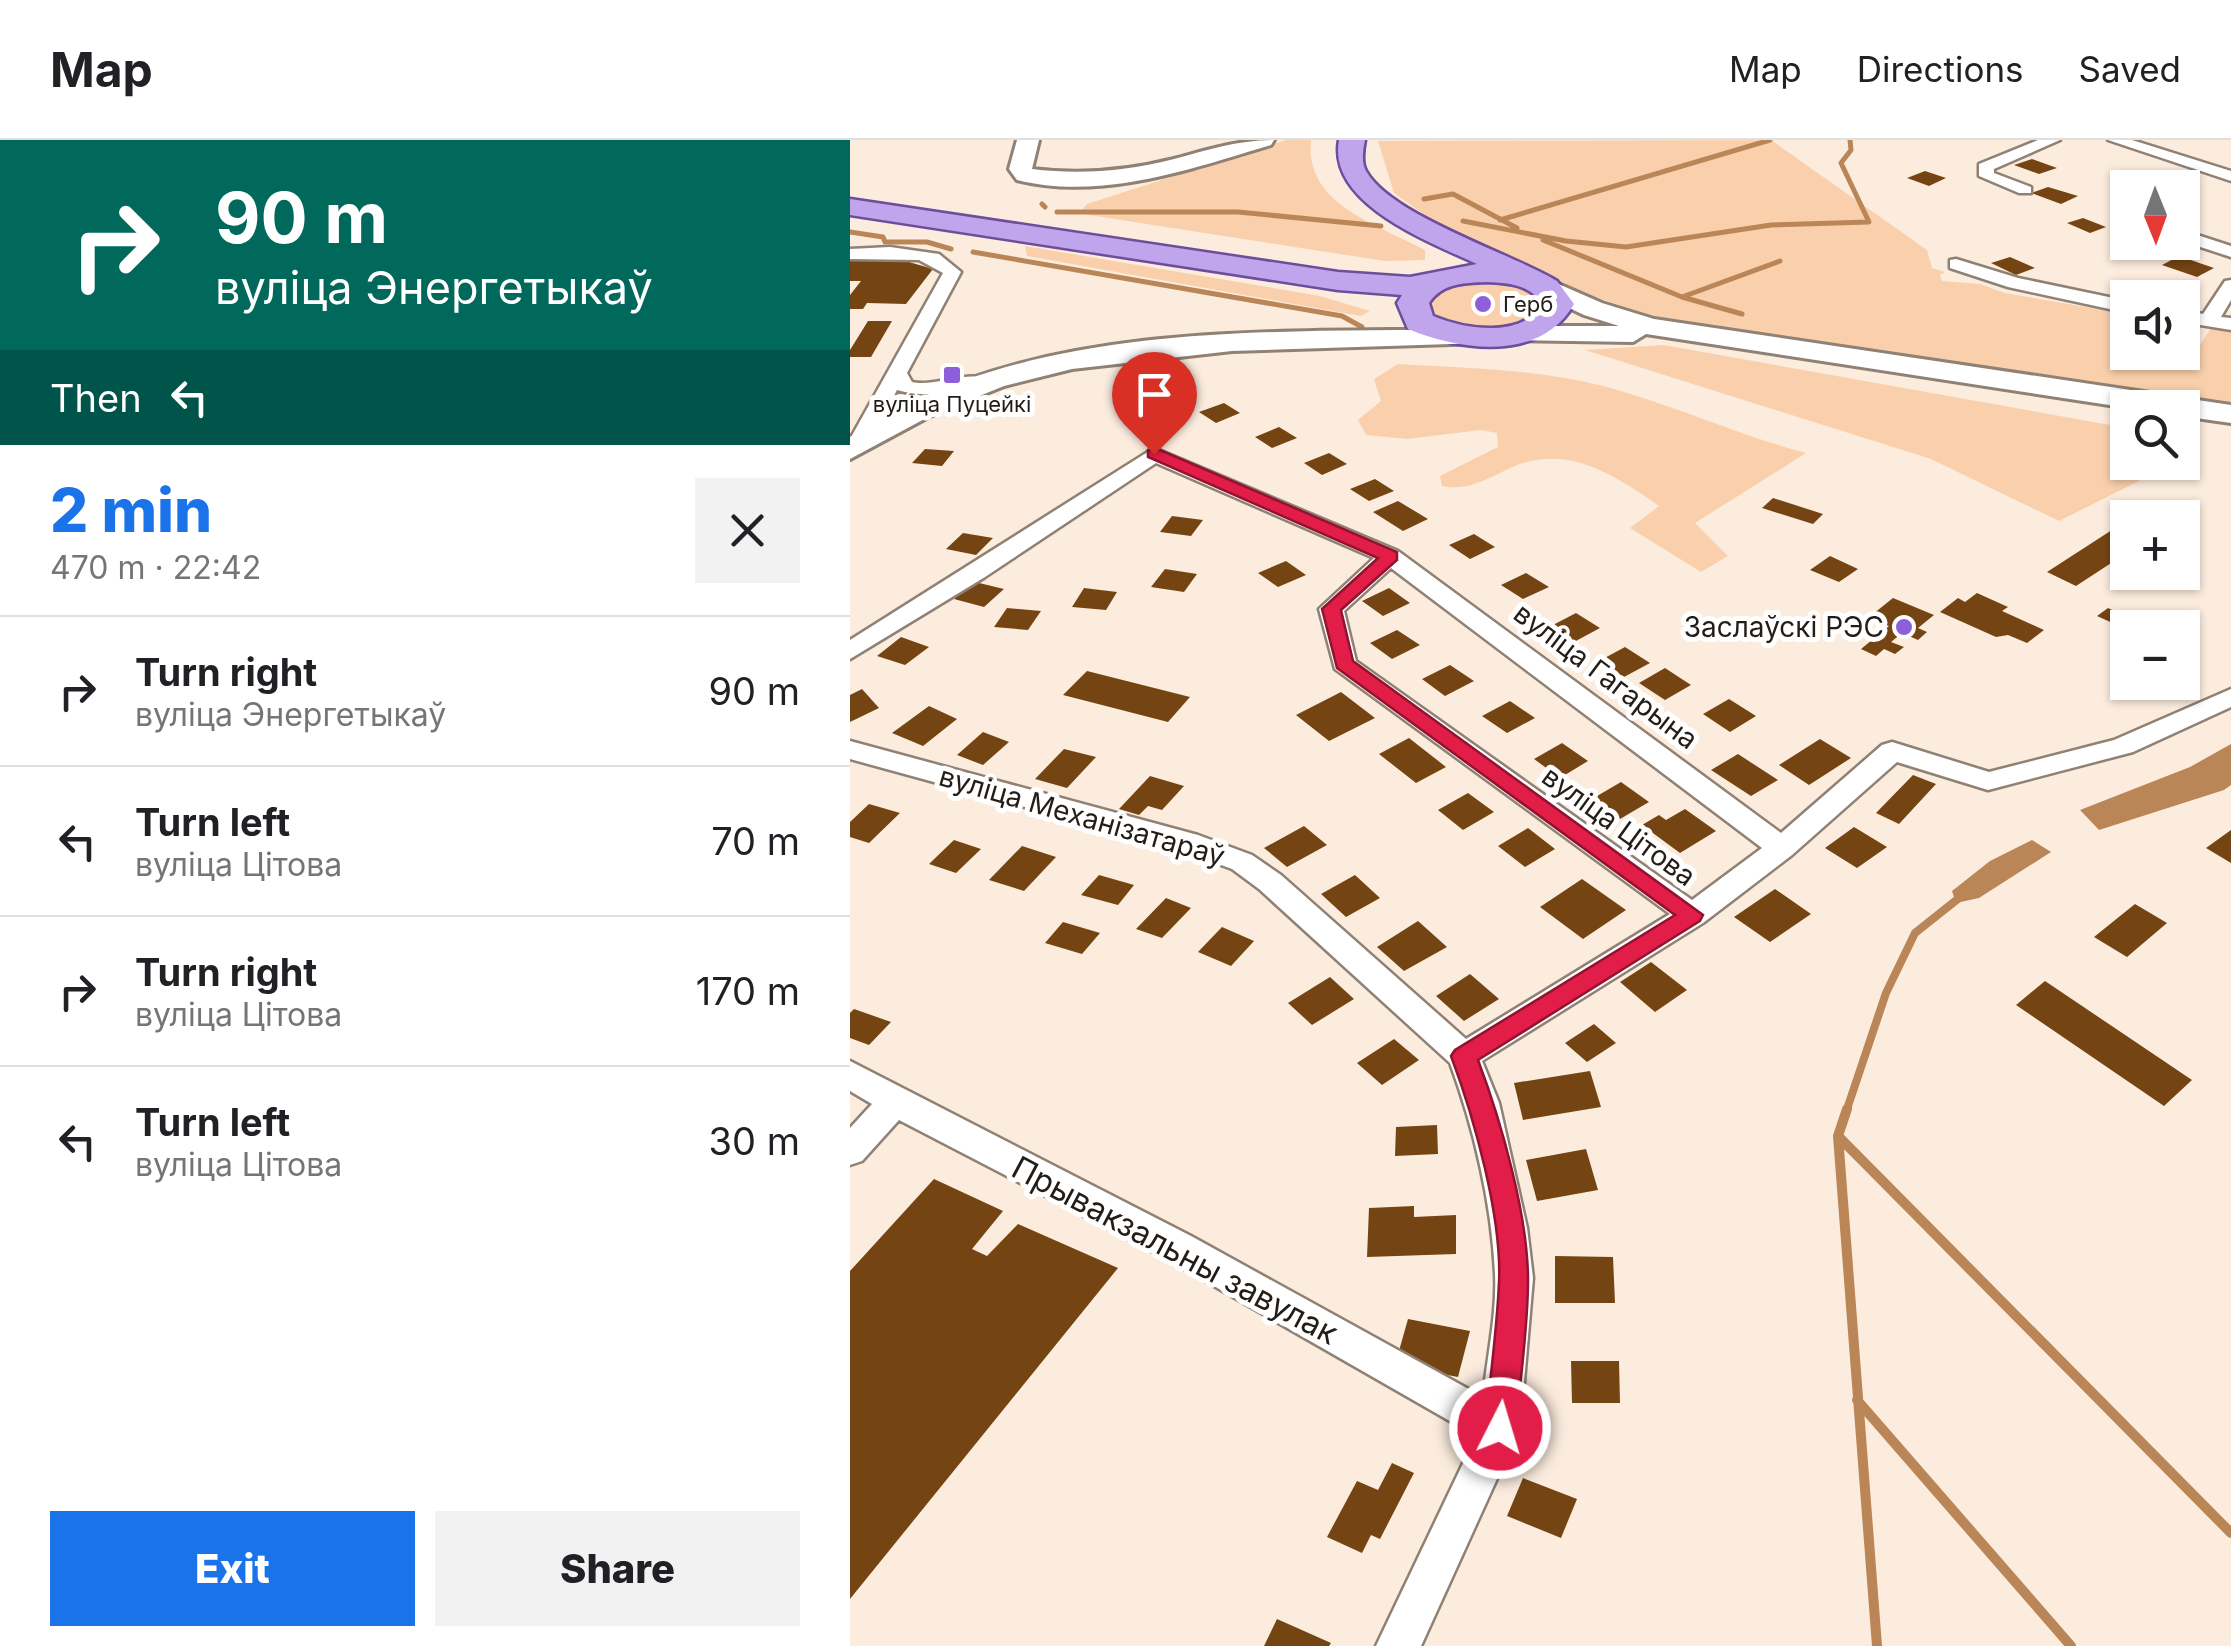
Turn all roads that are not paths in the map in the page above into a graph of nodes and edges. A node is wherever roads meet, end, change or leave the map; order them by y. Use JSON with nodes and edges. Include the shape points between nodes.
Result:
{"nodes":[{"id":1,"x":1028,"y":140,"type":"edge"},
{"id":2,"x":1263,"y":140,"type":"edge"},
{"id":3,"x":1352,"y":140,"type":"edge"},
{"id":4,"x":2052,"y":140,"type":"edge"},
{"id":5,"x":2116,"y":140,"type":"edge"},
{"id":6,"x":2231,"y":176,"type":"edge"},
{"id":7,"x":2026,"y":190,"type":"dead end"},
{"id":8,"x":850,"y":206,"type":"edge"},
{"id":9,"x":1443,"y":236,"type":"junction"},
{"id":10,"x":2200,"y":242,"type":"edge"},
{"id":11,"x":2231,"y":252,"type":"edge"},
{"id":12,"x":850,"y":254,"type":"edge"},
{"id":13,"x":1956,"y":264,"type":"dead end"},
{"id":14,"x":1440,"y":280,"type":"junction"},
{"id":15,"x":1338,"y":281,"type":"junction"},
{"id":16,"x":1543,"y":285,"type":"junction"},
{"id":17,"x":2231,"y":285,"type":"edge"},
{"id":18,"x":2110,"y":304,"type":"edge"},
{"id":19,"x":1416,"y":317,"type":"junction"},
{"id":20,"x":2200,"y":319,"type":"edge"},
{"id":21,"x":2209,"y":320,"type":"junction"},
{"id":22,"x":2231,"y":324,"type":"edge"},
{"id":23,"x":1516,"y":334,"type":"junction"},
{"id":24,"x":1703,"y":336,"type":"junction"},
{"id":25,"x":1473,"y":337,"type":"junction"},
{"id":26,"x":1353,"y":342,"type":"junction"},
{"id":27,"x":898,"y":374,"type":"junction"},
{"id":28,"x":1002,"y":378,"type":"junction"},
{"id":29,"x":2231,"y":414,"type":"edge"},
{"id":30,"x":853,"y":448,"type":"edge"},
{"id":31,"x":1390,"y":556,"type":"junction"},
{"id":32,"x":850,"y":651,"type":"edge"},
{"id":33,"x":2231,"y":697,"type":"edge"},
{"id":34,"x":850,"y":750,"type":"edge"},
{"id":35,"x":1782,"y":848,"type":"junction"},
{"id":36,"x":1692,"y":915,"type":"junction"},
{"id":37,"x":1464,"y":1056,"type":"junction"},
{"id":38,"x":850,"y":1074,"type":"edge"},
{"id":39,"x":895,"y":1102,"type":"junction"},
{"id":40,"x":850,"y":1151,"type":"edge"},
{"id":41,"x":1500,"y":1428,"type":"junction"},
{"id":42,"x":1398,"y":1646,"type":"edge"}],
"edges":[{"from":1,"to":2,"type":"main road","via":[[1024,174],[1070,180],[1167,169]]},
{"from":3,"to":9,"type":"main road","via":[[1350,163],[1363,185]]},
{"from":4,"to":7,"type":"street","via":[[1985,166],[1987,176]]},
{"from":5,"to":6,"type":"street"},
{"from":8,"to":15,"type":"main road"},
{"from":9,"to":14,"type":"main road","via":[[1458,256]]},
{"from":9,"to":16,"type":"main road"},
{"from":10,"to":11,"type":"street"},
{"from":12,"to":27,"type":"street","via":[[930,258],[952,272]]},
{"from":13,"to":18,"type":"street"},
{"from":14,"to":15,"type":"main road","via":[[1410,286]]},
{"from":14,"to":16,"type":"main road","via":[[1506,274]]},
{"from":14,"to":19,"type":"main road","via":[[1415,296]]},
{"from":15,"to":19,"type":"main road","via":[[1389,297]]},
{"from":16,"to":23,"type":"main road","via":[[1558,304],[1555,313]]},
{"from":16,"to":24,"type":"main road","via":[[1593,309]]},
{"from":17,"to":21,"type":"street"},
{"from":19,"to":25,"type":"main road","via":[[1433,330]]},
{"from":19,"to":26,"type":"main road"},
{"from":20,"to":21,"type":"street"},
{"from":21,"to":22,"type":"street"},
{"from":23,"to":24,"type":"main road"},
{"from":23,"to":25,"type":"main road"},
{"from":24,"to":29,"type":"main road"},
{"from":25,"to":26,"type":"main road"},
{"from":26,"to":28,"type":"main road","via":[[1110,353]]},
{"from":27,"to":28,"type":"street","via":[[904,386],[922,391]]},
{"from":27,"to":30,"type":"street"},
{"from":28,"to":30,"type":"main road"},
{"from":31,"to":32,"type":"street","via":[[1154,454]]},
{"from":31,"to":35,"type":"street","name":"вуліца Гагарына"},
{"from":31,"to":36,"type":"street","name":"вуліца Цітова","via":[[1331,609],[1344,664]]},
{"from":33,"to":35,"type":"street","via":[[2123,746],[1988,781],[1892,751]]},
{"from":34,"to":37,"type":"street","name":"вуліца Механізатараў","via":[[1116,820],[1242,862]]},
{"from":35,"to":36,"type":"street"},
{"from":36,"to":37,"type":"street"},
{"from":37,"to":41,"type":"street","name":"вуліца Механізатараў","via":[[1482,1103],[1511,1245]]},
{"from":38,"to":39,"type":"street","name":"Прывакзальны завулак"},
{"from":39,"to":40,"type":"street"},
{"from":39,"to":41,"type":"street","name":"Прывакзальны завулак","via":[[1178,1248]]},
{"from":41,"to":42,"type":"street","name":"вуліца Механізатараў"}]}
